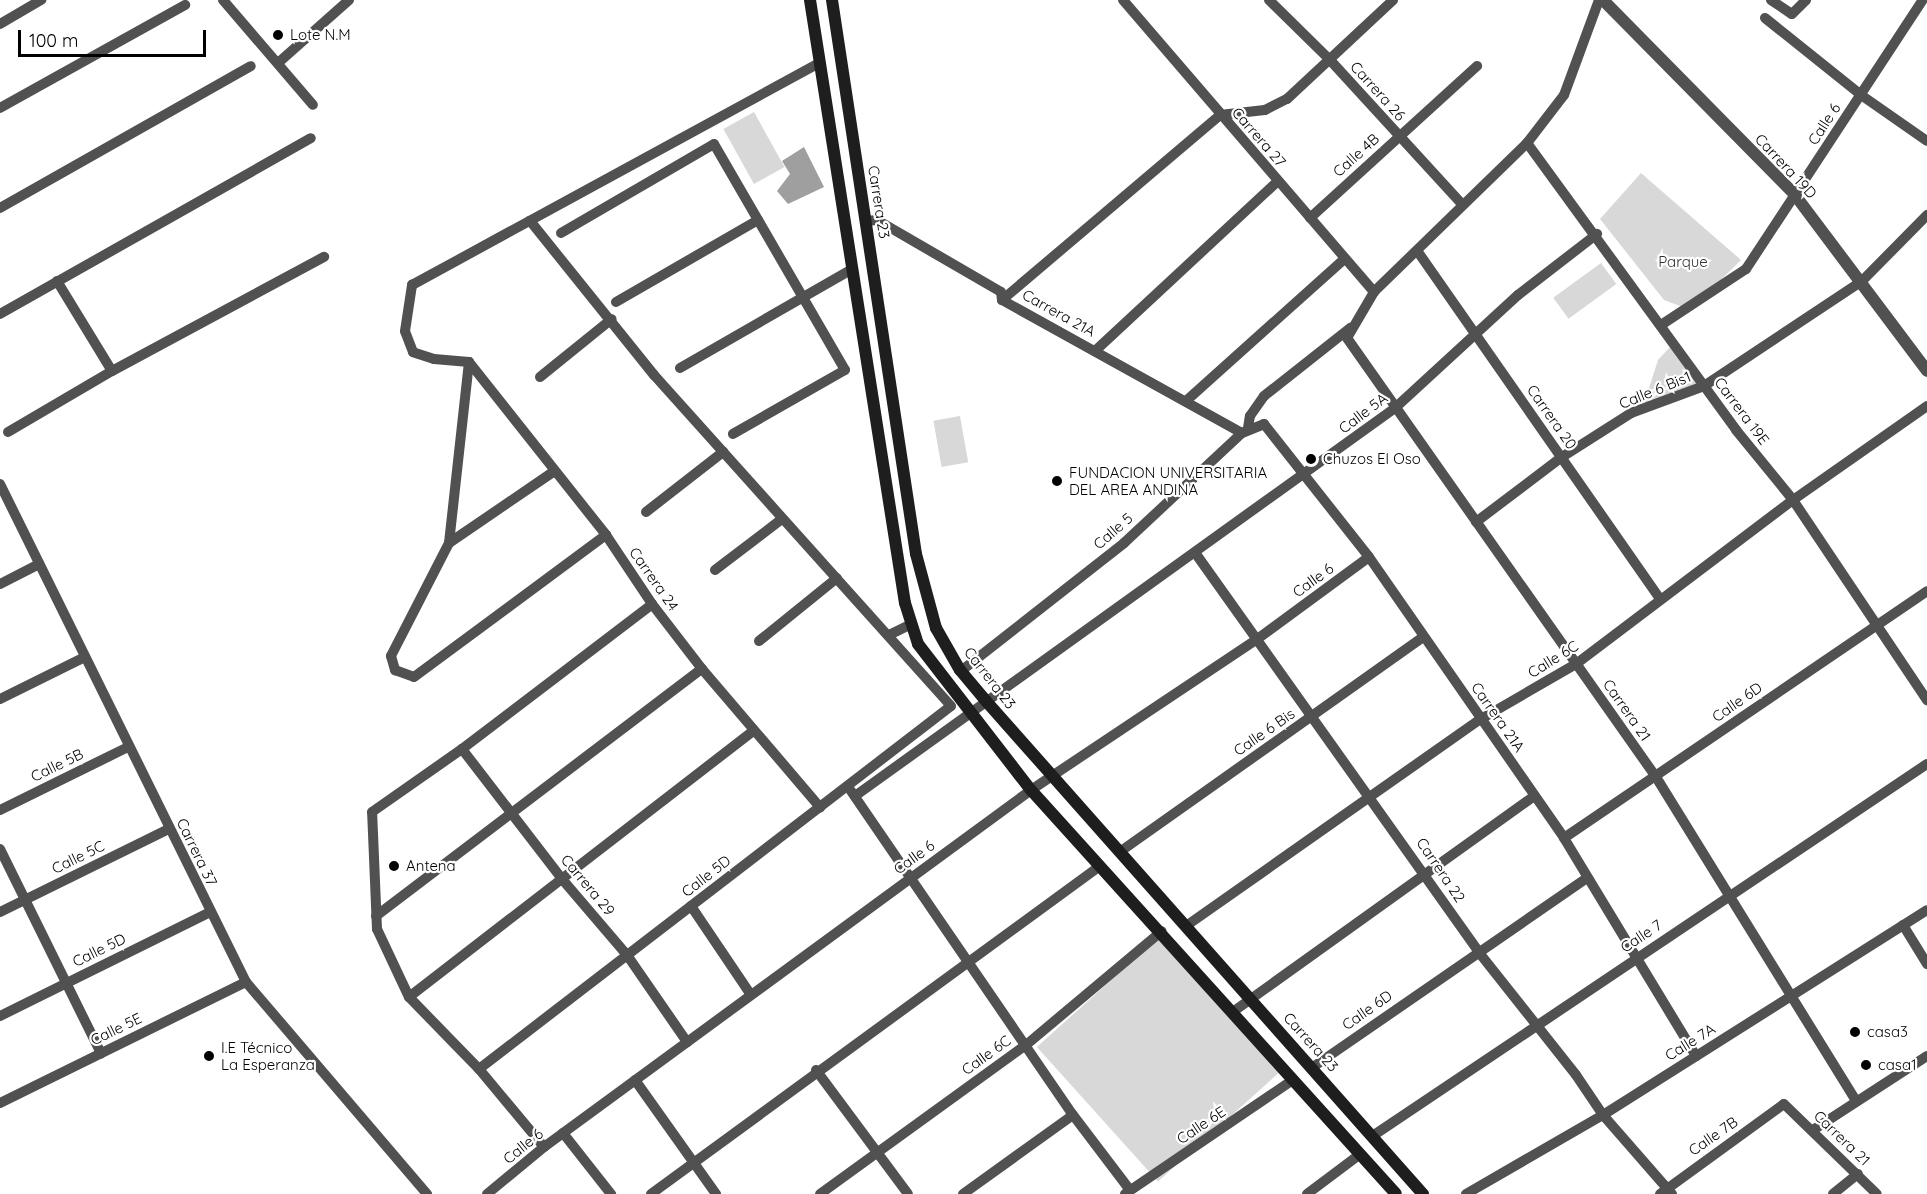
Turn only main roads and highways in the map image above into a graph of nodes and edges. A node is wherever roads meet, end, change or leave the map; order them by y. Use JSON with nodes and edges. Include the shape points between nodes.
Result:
{"nodes":[{"id":1,"x":810,"y":0,"type":"edge"},
{"id":2,"x":832,"y":0,"type":"edge"},
{"id":3,"x":883,"y":325,"type":"junction"},
{"id":4,"x":861,"y":328,"type":"junction"},
{"id":5,"x":1396,"y":1194,"type":"edge"},
{"id":6,"x":1423,"y":1194,"type":"edge"}],
"edges":[{"from":1,"to":4,"type":"main road"},
{"from":2,"to":3,"type":"main road","name":"Carrera 23"},
{"from":3,"to":4,"type":"main road"},
{"from":3,"to":6,"type":"main road","name":"Carrera 23","via":[[928,609],[961,671]]},
{"from":4,"to":5,"type":"main road","via":[[905,603],[923,652],[1031,790]]}]}
